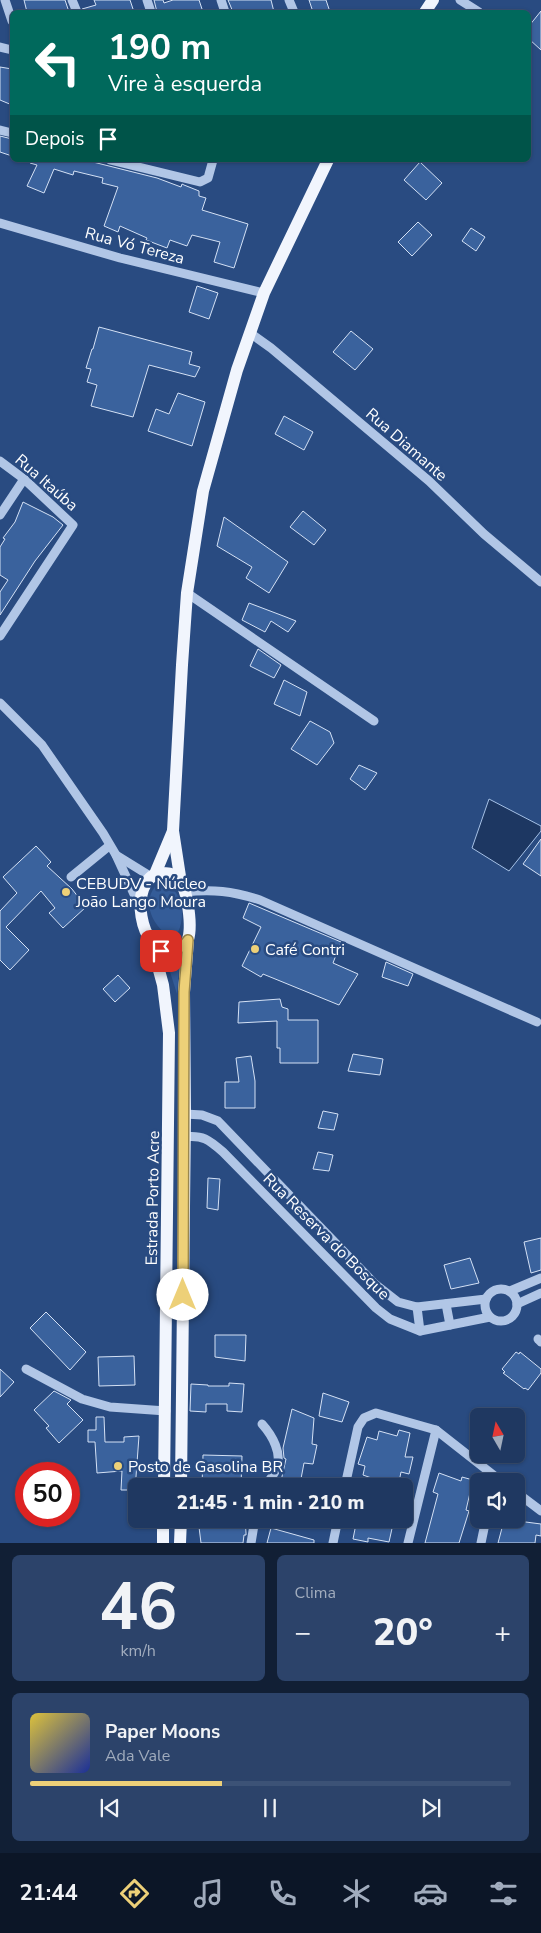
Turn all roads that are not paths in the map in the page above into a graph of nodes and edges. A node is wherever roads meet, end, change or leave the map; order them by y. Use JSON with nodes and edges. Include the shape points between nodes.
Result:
{"nodes":[{"id":1,"x":4,"y":0,"type":"edge"},
{"id":2,"x":460,"y":0,"type":"edge"},
{"id":3,"x":476,"y":10,"type":"edge"},
{"id":4,"x":10,"y":16,"type":"edge"},
{"id":5,"x":118,"y":162,"type":"edge"},
{"id":6,"x":212,"y":162,"type":"edge"},
{"id":7,"x":327,"y":162,"type":"edge"},
{"id":8,"x":0,"y":223,"type":"edge"},
{"id":9,"x":264,"y":293,"type":"junction"},
{"id":10,"x":250,"y":333,"type":"junction"},
{"id":11,"x":0,"y":461,"type":"edge"},
{"id":12,"x":24,"y":480,"type":"junction"},
{"id":13,"x":0,"y":515,"type":"edge"},
{"id":14,"x":541,"y":582,"type":"edge"},
{"id":15,"x":187,"y":593,"type":"junction"},
{"id":16,"x":0,"y":636,"type":"edge"},
{"id":17,"x":0,"y":703,"type":"edge"},
{"id":18,"x":374,"y":721,"type":"dead end"},
{"id":19,"x":173,"y":831,"type":"junction"},
{"id":20,"x":109,"y":846,"type":"junction"},
{"id":21,"x":116,"y":855,"type":"junction"},
{"id":22,"x":153,"y":875,"type":"junction"},
{"id":23,"x":71,"y":877,"type":"dead end"},
{"id":24,"x":183,"y":888,"type":"junction"},
{"id":25,"x":141,"y":909,"type":"junction"},
{"id":26,"x":188,"y":940,"type":"junction"},
{"id":27,"x":151,"y":941,"type":"junction"},
{"id":28,"x":537,"y":1022,"type":"dead end"},
{"id":29,"x":184,"y":1114,"type":"junction"},
{"id":30,"x":184,"y":1137,"type":"junction"},
{"id":31,"x":541,"y":1278,"type":"edge"},
{"id":32,"x":510,"y":1292,"type":"junction"},
{"id":33,"x":541,"y":1293,"type":"edge"},
{"id":34,"x":486,"y":1299,"type":"junction"},
{"id":35,"x":446,"y":1304,"type":"junction"},
{"id":36,"x":517,"y":1304,"type":"junction"},
{"id":37,"x":417,"y":1307,"type":"junction"},
{"id":38,"x":490,"y":1317,"type":"junction"},
{"id":39,"x":450,"y":1325,"type":"junction"},
{"id":40,"x":420,"y":1331,"type":"junction"},
{"id":41,"x":26,"y":1369,"type":"dead end"},
{"id":42,"x":166,"y":1411,"type":"junction"},
{"id":43,"x":262,"y":1424,"type":"dead end"},
{"id":44,"x":436,"y":1430,"type":"junction"},
{"id":45,"x":488,"y":1473,"type":"edge"},
{"id":46,"x":164,"y":1478,"type":"edge"},
{"id":47,"x":181,"y":1478,"type":"edge"},
{"id":48,"x":270,"y":1478,"type":"edge"},
{"id":49,"x":347,"y":1478,"type":"edge"},
{"id":50,"x":525,"y":1499,"type":"edge"},
{"id":51,"x":541,"y":1511,"type":"edge"},
{"id":52,"x":163,"y":1528,"type":"edge"},
{"id":53,"x":181,"y":1528,"type":"edge"},
{"id":54,"x":254,"y":1528,"type":"edge"},
{"id":55,"x":336,"y":1528,"type":"edge"},
{"id":56,"x":484,"y":1528,"type":"edge"},
{"id":57,"x":163,"y":1543,"type":"edge"},
{"id":58,"x":180,"y":1543,"type":"edge"},
{"id":59,"x":252,"y":1543,"type":"edge"},
{"id":60,"x":333,"y":1543,"type":"edge"},
{"id":61,"x":408,"y":1543,"type":"edge"},
{"id":62,"x":481,"y":1543,"type":"edge"}],
"edges":[{"from":1,"to":4,"type":"street"},
{"from":2,"to":3,"type":"street"},
{"from":5,"to":6,"type":"street","via":[[200,182],[208,178]]},
{"from":7,"to":9,"type":"main road"},
{"from":8,"to":9,"type":"street","name":"Rua Vó Tereza","via":[[120,258]]},
{"from":9,"to":10,"type":"main road"},
{"from":10,"to":14,"type":"street","name":"Rua Diamante","via":[[429,481],[484,534]]},
{"from":10,"to":15,"type":"main road","via":[[203,491]]},
{"from":11,"to":12,"type":"street","name":"Rua Itaúba"},
{"from":12,"to":13,"type":"street"},
{"from":12,"to":16,"type":"street","name":"Rua Itaúba","via":[[73,525]]},
{"from":15,"to":18,"type":"street"},
{"from":15,"to":19,"type":"main road"},
{"from":17,"to":20,"type":"street","via":[[42,745]]},
{"from":19,"to":22,"type":"main road"},
{"from":19,"to":24,"type":"main road"},
{"from":20,"to":21,"type":"street"},
{"from":20,"to":23,"type":"street"},
{"from":21,"to":22,"type":"street"},
{"from":21,"to":25,"type":"street"},
{"from":22,"to":24,"type":"main road","via":[[169,873],[178,878]]},
{"from":22,"to":25,"type":"main road","via":[[142,889]]},
{"from":24,"to":26,"type":"main road","via":[[190,927]]},
{"from":24,"to":28,"type":"street","via":[[223,890],[260,900]]},
{"from":25,"to":27,"type":"main road"},
{"from":26,"to":27,"type":"main road","via":[[184,946],[169,952],[161,951]]},
{"from":26,"to":29,"type":"main road","name":"Estrada Porto Acre","via":[[184,992]]},
{"from":27,"to":42,"type":"main road","name":"Estrada Porto Acre","via":[[163,985],[169,1033]]},
{"from":29,"to":30,"type":"main road","name":"Estrada Porto Acre"},
{"from":29,"to":37,"type":"street","name":"Rua Reserva do Bosque","via":[[218,1120],[375,1284],[398,1302]]},
{"from":30,"to":40,"type":"street","name":"Rua Reserva do Bosque","via":[[199,1135],[217,1146],[376,1308],[390,1319]]},
{"from":30,"to":47,"type":"main road","name":"Estrada Porto Acre"},
{"from":31,"to":32,"type":"street","name":"Rua Reserva do Bosque"},
{"from":32,"to":34,"type":"street","name":"Rua Reserva do Bosque","via":[[496,1289]]},
{"from":32,"to":36,"type":"street"},
{"from":33,"to":36,"type":"street"},
{"from":34,"to":35,"type":"street","name":"Rua Reserva do Bosque"},
{"from":34,"to":38,"type":"street"},
{"from":35,"to":37,"type":"street","name":"Rua Reserva do Bosque"},
{"from":35,"to":39,"type":"street"},
{"from":36,"to":38,"type":"street","via":[[511,1317],[497,1320]]},
{"from":37,"to":40,"type":"street"},
{"from":38,"to":39,"type":"street"},
{"from":39,"to":40,"type":"street"},
{"from":41,"to":42,"type":"street","via":[[82,1399],[110,1407]]},
{"from":42,"to":46,"type":"main road","name":"Estrada Porto Acre"},
{"from":43,"to":48,"type":"street","via":[[275,1442],[278,1462]]},
{"from":44,"to":45,"type":"street"},
{"from":44,"to":49,"type":"street","via":[[376,1413],[364,1418],[358,1427]]},
{"from":44,"to":61,"type":"street"},
{"from":50,"to":51,"type":"street"},
{"from":52,"to":57,"type":"main road"},
{"from":53,"to":58,"type":"main road"},
{"from":54,"to":59,"type":"street"},
{"from":55,"to":60,"type":"street"},
{"from":56,"to":62,"type":"street"}]}
